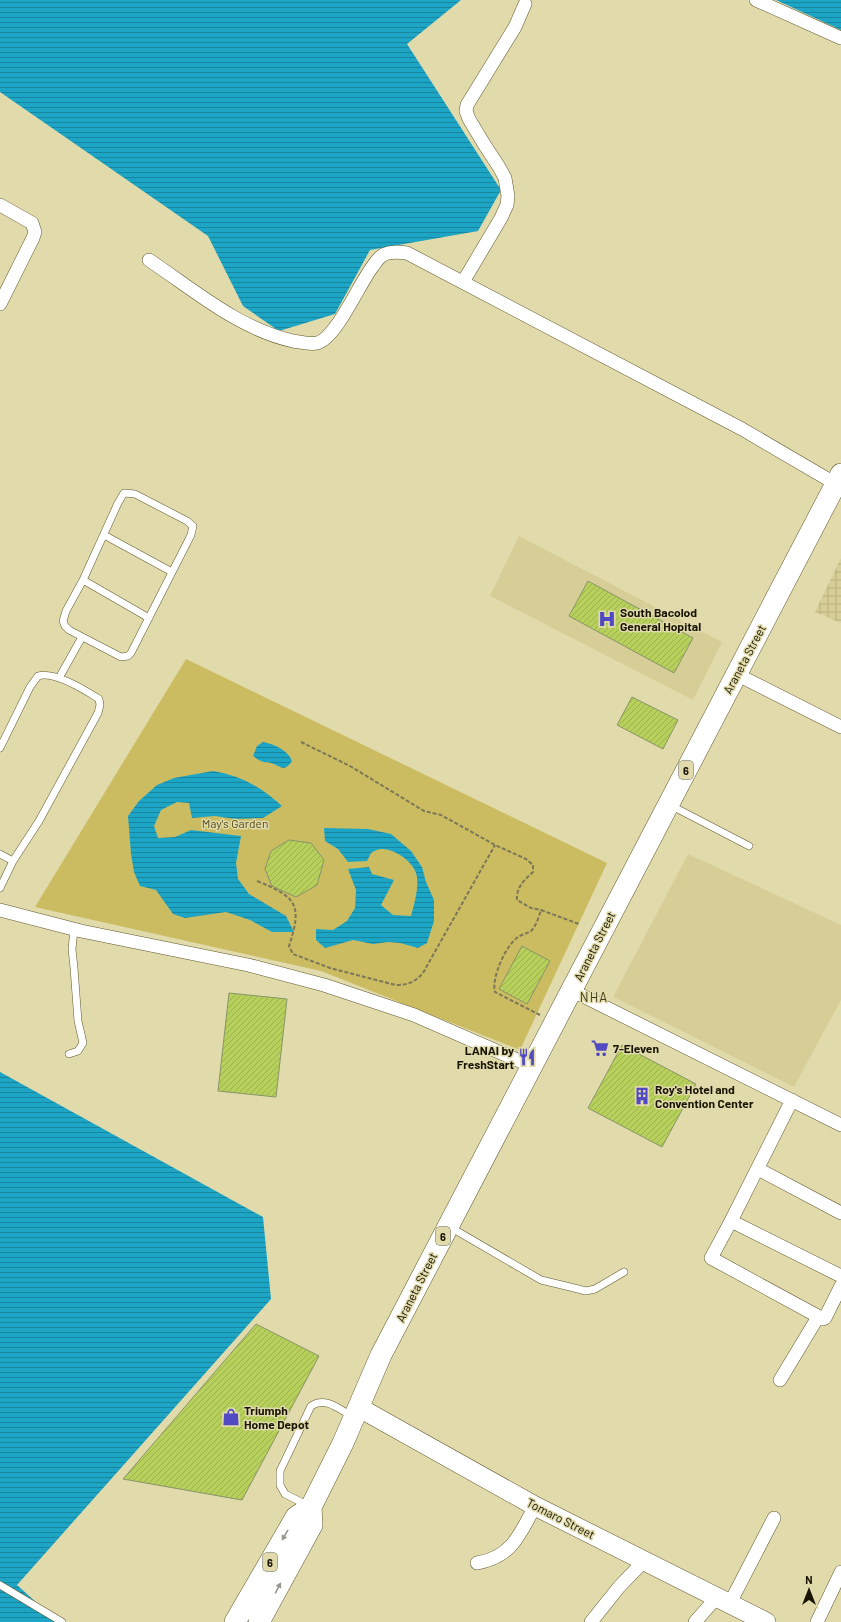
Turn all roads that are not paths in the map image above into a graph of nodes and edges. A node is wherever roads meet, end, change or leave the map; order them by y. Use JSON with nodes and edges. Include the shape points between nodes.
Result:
{"nodes":[{"id":1,"x":756,"y":0,"type":"edge"},
{"id":2,"x":525,"y":4,"type":"dead end"},
{"id":3,"x":841,"y":38,"type":"edge"},
{"id":4,"x":0,"y":205,"type":"edge"},
{"id":5,"x":149,"y":260,"type":"dead end"},
{"id":6,"x":463,"y":282,"type":"junction"},
{"id":7,"x":0,"y":304,"type":"edge"},
{"id":8,"x":839,"y":479,"type":"edge"},
{"id":9,"x":104,"y":535,"type":"junction"},
{"id":10,"x":172,"y":572,"type":"junction"},
{"id":11,"x":83,"y":580,"type":"junction"},
{"id":12,"x":149,"y":618,"type":"junction"},
{"id":13,"x":82,"y":637,"type":"junction"},
{"id":14,"x":736,"y":674,"type":"junction"},
{"id":15,"x":59,"y":678,"type":"junction"},
{"id":16,"x":841,"y":727,"type":"edge"},
{"id":17,"x":0,"y":748,"type":"edge"},
{"id":18,"x":668,"y":804,"type":"junction"},
{"id":19,"x":749,"y":846,"type":"dead end"},
{"id":20,"x":0,"y":854,"type":"edge"},
{"id":21,"x":13,"y":861,"type":"junction"},
{"id":22,"x":0,"y":888,"type":"edge"},
{"id":23,"x":0,"y":910,"type":"edge"},
{"id":24,"x":74,"y":929,"type":"junction"},
{"id":25,"x":572,"y":990,"type":"junction"},
{"id":26,"x":69,"y":1054,"type":"dead end"},
{"id":27,"x":531,"y":1066,"type":"junction"},
{"id":28,"x":792,"y":1100,"type":"junction"},
{"id":29,"x":841,"y":1125,"type":"edge"},
{"id":30,"x":758,"y":1169,"type":"junction"},
{"id":31,"x":841,"y":1213,"type":"edge"},
{"id":32,"x":731,"y":1221,"type":"junction"},
{"id":33,"x":448,"y":1226,"type":"junction"},
{"id":34,"x":624,"y":1272,"type":"dead end"},
{"id":35,"x":841,"y":1276,"type":"edge"},
{"id":36,"x":841,"y":1286,"type":"edge"},
{"id":37,"x":838,"y":1300,"type":"edge"},
{"id":38,"x":818,"y":1317,"type":"junction"},
{"id":39,"x":780,"y":1380,"type":"dead end"},
{"id":40,"x":356,"y":1413,"type":"junction"},
{"id":41,"x":535,"y":1506,"type":"junction"},
{"id":42,"x":311,"y":1507,"type":"junction"},
{"id":43,"x":774,"y":1518,"type":"dead end"},
{"id":44,"x":645,"y":1560,"type":"junction"},
{"id":45,"x":477,"y":1563,"type":"dead end"},
{"id":46,"x":841,"y":1572,"type":"edge"},
{"id":47,"x":0,"y":1585,"type":"edge"},
{"id":48,"x":723,"y":1600,"type":"junction"},
{"id":49,"x":62,"y":1622,"type":"edge"},
{"id":50,"x":235,"y":1622,"type":"edge"},
{"id":51,"x":259,"y":1622,"type":"edge"},
{"id":52,"x":591,"y":1622,"type":"edge"},
{"id":53,"x":695,"y":1622,"type":"edge"},
{"id":54,"x":766,"y":1622,"type":"edge"},
{"id":55,"x":817,"y":1622,"type":"edge"}],
"edges":[{"from":1,"to":3,"type":"street"},
{"from":2,"to":6,"type":"street","via":[[515,27],[467,105],[469,119],[505,178],[508,196],[501,218]]},
{"from":4,"to":7,"type":"street","via":[[32,223],[35,232]]},
{"from":5,"to":6,"type":"street","via":[[231,316],[261,331],[306,343],[318,343],[326,338],[336,327],[367,274],[381,256],[388,253],[407,253]]},
{"from":6,"to":8,"type":"street"},
{"from":8,"to":14,"type":"main road","name":"Araneta Street","number":"6"},
{"from":9,"to":10,"type":"lane"},
{"from":9,"to":10,"type":"lane","via":[[124,493],[135,494],[187,520],[193,526],[193,530]]},
{"from":9,"to":11,"type":"lane"},
{"from":10,"to":12,"type":"lane"},
{"from":11,"to":12,"type":"lane"},
{"from":11,"to":13,"type":"lane","via":[[64,621],[69,630]]},
{"from":12,"to":13,"type":"lane","via":[[131,653],[125,658]]},
{"from":13,"to":15,"type":"lane"},
{"from":14,"to":16,"type":"street"},
{"from":14,"to":18,"type":"main road","name":"Araneta Street","number":"6"},
{"from":15,"to":17,"type":"lane","via":[[42,674],[36,678]]},
{"from":15,"to":21,"type":"lane","via":[[99,699],[98,713],[39,821]]},
{"from":18,"to":19,"type":"lane"},
{"from":18,"to":25,"type":"main road","name":"Araneta Street","number":"6"},
{"from":20,"to":21,"type":"lane"},
{"from":21,"to":22,"type":"lane"},
{"from":23,"to":24,"type":"street"},
{"from":24,"to":26,"type":"lane","via":[[72,949],[78,1022],[83,1043],[78,1051]]},
{"from":24,"to":27,"type":"street","via":[[248,964],[324,985],[414,1015]]},
{"from":25,"to":27,"type":"main road","name":"Araneta Street","number":"6"},
{"from":25,"to":28,"type":"street"},
{"from":27,"to":33,"type":"main road","name":"Araneta Street","number":"6"},
{"from":28,"to":29,"type":"street"},
{"from":28,"to":30,"type":"street"},
{"from":30,"to":31,"type":"street"},
{"from":30,"to":32,"type":"street"},
{"from":32,"to":35,"type":"street"},
{"from":32,"to":38,"type":"street","via":[[711,1258]]},
{"from":33,"to":34,"type":"lane","via":[[541,1280],[570,1288],[586,1291],[595,1289]]},
{"from":33,"to":40,"type":"main road","name":"Araneta Street","number":"6","via":[[381,1355]]},
{"from":36,"to":37,"type":"street"},
{"from":37,"to":38,"type":"street","via":[[826,1318]]},
{"from":38,"to":39,"type":"street"},
{"from":40,"to":41,"type":"street","name":"Tomaro Street"},
{"from":40,"to":42,"type":"main road","name":"Araneta Street","number":"6"},
{"from":40,"to":42,"type":"lane","via":[[325,1402],[317,1402],[311,1406],[280,1471],[280,1485],[285,1494]]},
{"from":41,"to":44,"type":"street","name":"Tomaro Street"},
{"from":41,"to":45,"type":"street","via":[[512,1546],[497,1556]]},
{"from":42,"to":50,"type":"main road","name":"Araneta Street","number":"6","one_way":true,"via":[[296,1517]]},
{"from":51,"to":42,"type":"main road","name":"Araneta Street","number":"6","one_way":true,"via":[[312,1525]]},
{"from":43,"to":48,"type":"street"},
{"from":44,"to":48,"type":"street","name":"Tomaro Street"},
{"from":44,"to":52,"type":"street"},
{"from":46,"to":55,"type":"street"},
{"from":47,"to":49,"type":"lane"},
{"from":48,"to":53,"type":"street"},
{"from":48,"to":54,"type":"street","name":"Tomaro Street"}]}
